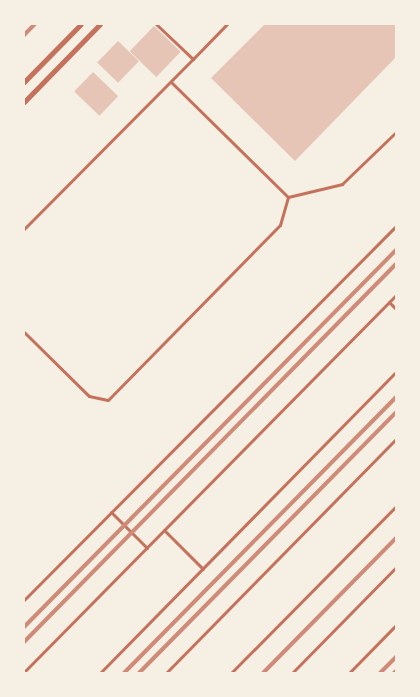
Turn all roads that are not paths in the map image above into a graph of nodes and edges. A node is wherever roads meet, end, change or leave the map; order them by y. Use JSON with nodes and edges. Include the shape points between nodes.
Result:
{"nodes":[{"id":1,"x":81,"y":24,"type":"edge"},
{"id":2,"x":100,"y":24,"type":"edge"},
{"id":3,"x":156,"y":24,"type":"edge"},
{"id":4,"x":227,"y":24,"type":"edge"},
{"id":5,"x":193,"y":59,"type":"junction"},
{"id":6,"x":24,"y":82,"type":"edge"},
{"id":7,"x":171,"y":82,"type":"junction"},
{"id":8,"x":24,"y":102,"type":"edge"},
{"id":9,"x":396,"y":132,"type":"edge"},
{"id":10,"x":288,"y":197,"type":"junction"},
{"id":11,"x":396,"y":226,"type":"edge"},
{"id":12,"x":24,"y":229,"type":"edge"},
{"id":13,"x":396,"y":295,"type":"edge"},
{"id":14,"x":389,"y":302,"type":"junction"},
{"id":15,"x":396,"y":309,"type":"edge"},
{"id":16,"x":24,"y":332,"type":"edge"},
{"id":17,"x":396,"y":372,"type":"edge"},
{"id":18,"x":396,"y":439,"type":"edge"},
{"id":19,"x":396,"y":506,"type":"edge"},
{"id":20,"x":111,"y":512,"type":"junction"},
{"id":21,"x":164,"y":530,"type":"junction"},
{"id":22,"x":147,"y":548,"type":"junction"},
{"id":23,"x":396,"y":568,"type":"edge"},
{"id":24,"x":203,"y":569,"type":"junction"},
{"id":25,"x":24,"y":600,"type":"edge"},
{"id":26,"x":396,"y":625,"type":"edge"},
{"id":27,"x":24,"y":672,"type":"edge"},
{"id":28,"x":100,"y":673,"type":"edge"},
{"id":29,"x":166,"y":673,"type":"edge"},
{"id":30,"x":231,"y":673,"type":"edge"},
{"id":31,"x":292,"y":673,"type":"edge"},
{"id":32,"x":349,"y":673,"type":"edge"}],
"edges":[{"from":1,"to":6,"type":"street"},
{"from":2,"to":8,"type":"street"},
{"from":3,"to":5,"type":"lane"},
{"from":4,"to":5,"type":"lane"},
{"from":5,"to":7,"type":"lane"},
{"from":7,"to":10,"type":"lane"},
{"from":7,"to":12,"type":"lane"},
{"from":9,"to":10,"type":"lane","via":[[342,184]]},
{"from":10,"to":16,"type":"lane","via":[[280,225],[108,400],[89,396]]},
{"from":11,"to":20,"type":"lane"},
{"from":13,"to":14,"type":"lane"},
{"from":14,"to":15,"type":"lane"},
{"from":14,"to":21,"type":"lane"},
{"from":17,"to":24,"type":"lane"},
{"from":18,"to":29,"type":"lane"},
{"from":19,"to":30,"type":"lane"},
{"from":20,"to":22,"type":"lane"},
{"from":20,"to":25,"type":"lane"},
{"from":21,"to":22,"type":"lane"},
{"from":21,"to":24,"type":"lane"},
{"from":22,"to":27,"type":"lane"},
{"from":23,"to":31,"type":"lane"},
{"from":24,"to":28,"type":"lane"},
{"from":26,"to":32,"type":"lane"}]}
